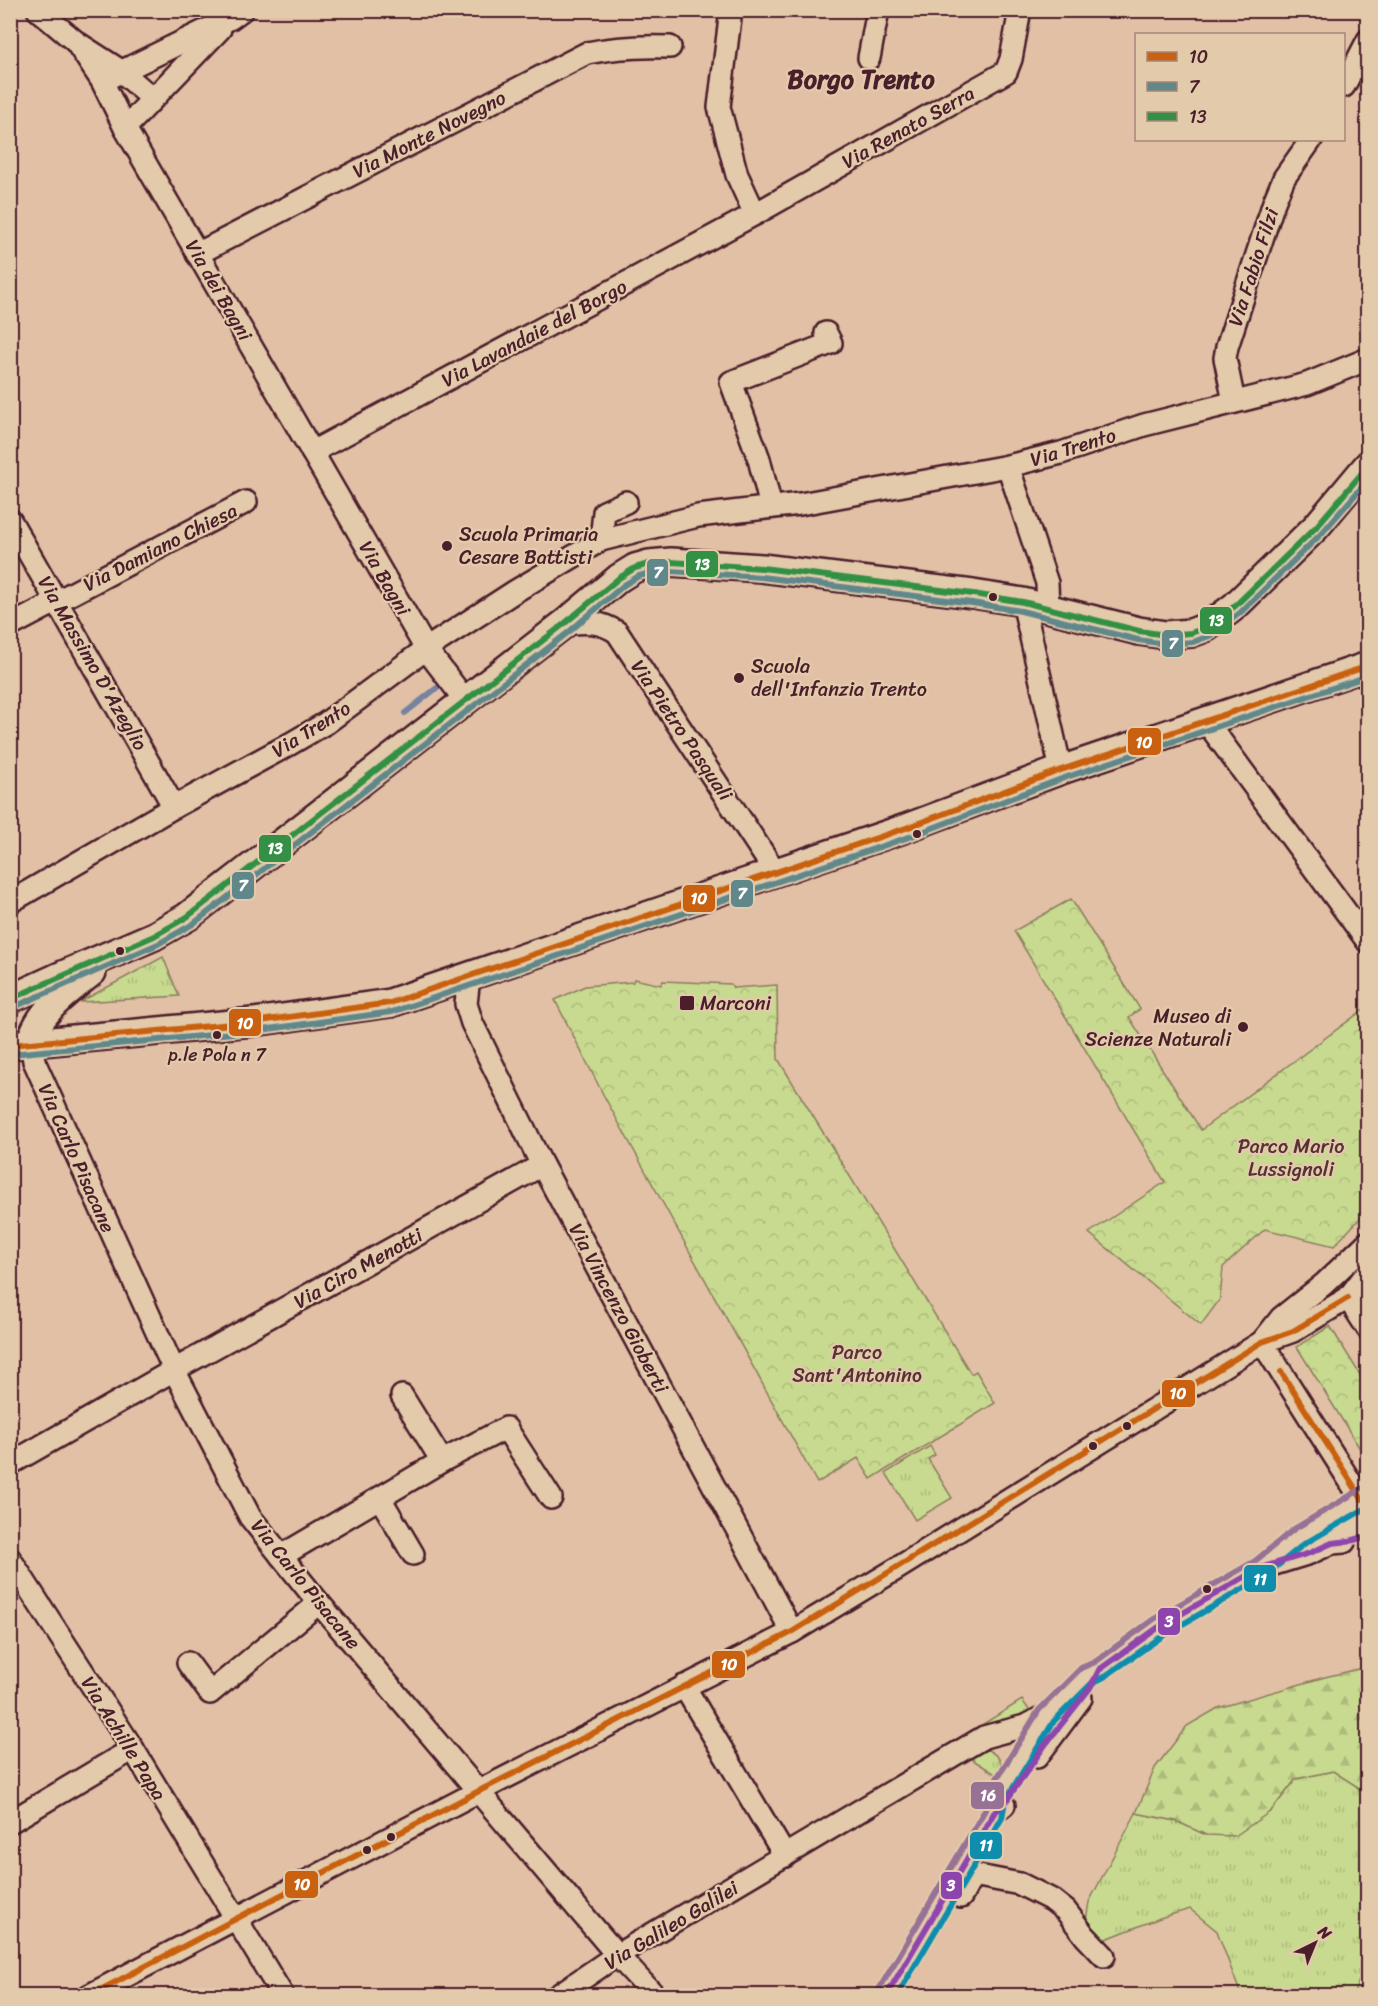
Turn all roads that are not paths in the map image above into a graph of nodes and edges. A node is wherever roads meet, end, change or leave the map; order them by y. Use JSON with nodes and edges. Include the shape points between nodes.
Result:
{"nodes":[{"id":1,"x":38,"y":10,"type":"edge"},
{"id":2,"x":731,"y":10,"type":"edge"},
{"id":3,"x":878,"y":10,"type":"edge"},
{"id":4,"x":1020,"y":10,"type":"edge"},
{"id":5,"x":236,"y":14,"type":"edge"},
{"id":6,"x":1368,"y":40,"type":"edge"},
{"id":7,"x":76,"y":42,"type":"junction"},
{"id":8,"x":670,"y":47,"type":"dead end"},
{"id":9,"x":869,"y":58,"type":"dead end"},
{"id":10,"x":121,"y":71,"type":"junction"},
{"id":11,"x":102,"y":81,"type":"junction"},
{"id":12,"x":1345,"y":84,"type":"edge"},
{"id":13,"x":152,"y":98,"type":"junction"},
{"id":14,"x":125,"y":128,"type":"junction"},
{"id":15,"x":1310,"y":141,"type":"edge"},
{"id":16,"x":755,"y":214,"type":"junction"},
{"id":17,"x":198,"y":254,"type":"junction"},
{"id":18,"x":832,"y":339,"type":"dead end"},
{"id":19,"x":1368,"y":359,"type":"edge"},
{"id":20,"x":1234,"y":402,"type":"junction"},
{"id":21,"x":312,"y":452,"type":"junction"},
{"id":22,"x":1368,"y":465,"type":"edge"},
{"id":23,"x":1008,"y":466,"type":"junction"},
{"id":24,"x":246,"y":502,"type":"dead end"},
{"id":25,"x":626,"y":502,"type":"dead end"},
{"id":26,"x":771,"y":507,"type":"junction"},
{"id":27,"x":10,"y":520,"type":"edge"},
{"id":28,"x":602,"y":540,"type":"junction"},
{"id":29,"x":57,"y":600,"type":"junction"},
{"id":30,"x":1023,"y":602,"type":"junction"},
{"id":31,"x":1048,"y":610,"type":"junction"},
{"id":32,"x":564,"y":624,"type":"junction"},
{"id":33,"x":10,"y":626,"type":"edge"},
{"id":34,"x":426,"y":649,"type":"junction"},
{"id":35,"x":1368,"y":666,"type":"edge"},
{"id":36,"x":465,"y":700,"type":"junction"},
{"id":37,"x":1206,"y":721,"type":"junction"},
{"id":38,"x":1061,"y":770,"type":"junction"},
{"id":39,"x":174,"y":807,"type":"junction"},
{"id":40,"x":776,"y":873,"type":"junction"},
{"id":41,"x":10,"y":902,"type":"edge"},
{"id":42,"x":1368,"y":942,"type":"edge"},
{"id":43,"x":120,"y":951,"type":"junction"},
{"id":44,"x":469,"y":977,"type":"junction"},
{"id":45,"x":10,"y":999,"type":"edge"},
{"id":46,"x":21,"y":1043,"type":"edge"},
{"id":47,"x":543,"y":1165,"type":"junction"},
{"id":48,"x":1363,"y":1257,"type":"edge"},
{"id":49,"x":1348,"y":1298,"type":"junction"},
{"id":50,"x":1368,"y":1329,"type":"edge"},
{"id":51,"x":1262,"y":1342,"type":"junction"},
{"id":52,"x":174,"y":1370,"type":"junction"},
{"id":53,"x":402,"y":1396,"type":"dead end"},
{"id":54,"x":442,"y":1461,"type":"junction"},
{"id":55,"x":10,"y":1464,"type":"edge"},
{"id":56,"x":380,"y":1498,"type":"junction"},
{"id":57,"x":551,"y":1498,"type":"dead end"},
{"id":58,"x":1365,"y":1498,"type":"edge"},
{"id":59,"x":1368,"y":1536,"type":"edge"},
{"id":60,"x":1332,"y":1543,"type":"junction"},
{"id":61,"x":413,"y":1554,"type":"dead end"},
{"id":62,"x":280,"y":1556,"type":"junction"},
{"id":63,"x":10,"y":1559,"type":"edge"},
{"id":64,"x":1260,"y":1568,"type":"junction"},
{"id":65,"x":320,"y":1603,"type":"junction"},
{"id":66,"x":792,"y":1632,"type":"junction"},
{"id":67,"x":188,"y":1663,"type":"dead end"},
{"id":68,"x":1099,"y":1670,"type":"junction"},
{"id":69,"x":684,"y":1686,"type":"junction"},
{"id":70,"x":1047,"y":1715,"type":"junction"},
{"id":71,"x":984,"y":1737,"type":"junction"},
{"id":72,"x":133,"y":1749,"type":"junction"},
{"id":73,"x":1016,"y":1764,"type":"junction"},
{"id":74,"x":479,"y":1791,"type":"junction"},
{"id":75,"x":994,"y":1813,"type":"junction"},
{"id":76,"x":10,"y":1822,"type":"edge"},
{"id":77,"x":785,"y":1856,"type":"junction"},
{"id":78,"x":236,"y":1918,"type":"junction"},
{"id":79,"x":930,"y":1922,"type":"junction"},
{"id":80,"x":617,"y":1955,"type":"junction"},
{"id":81,"x":1104,"y":1956,"type":"dead end"},
{"id":82,"x":88,"y":1995,"type":"edge"},
{"id":83,"x":282,"y":1995,"type":"edge"},
{"id":84,"x":557,"y":1995,"type":"edge"},
{"id":85,"x":655,"y":1995,"type":"edge"},
{"id":86,"x":885,"y":1995,"type":"edge"}],
"edges":[{"from":1,"to":7,"type":"street","name":"Via dei Bagni"},
{"from":2,"to":16,"type":"street","via":[[719,106],[736,175]]},
{"from":3,"to":9,"type":"street"},
{"from":4,"to":16,"type":"street","name":"Via Renato Serra","via":[[1006,72]]},
{"from":5,"to":10,"type":"street"},
{"from":5,"to":13,"type":"street"},
{"from":6,"to":12,"type":"street"},
{"from":7,"to":10,"type":"street","name":"Via dei Bagni"},
{"from":7,"to":11,"type":"street","name":"Via dei Bagni"},
{"from":8,"to":17,"type":"street","name":"Via Monte Novegno","via":[[614,47],[587,53]]},
{"from":10,"to":11,"type":"street"},
{"from":10,"to":13,"type":"street","name":"Via dei Bagni"},
{"from":11,"to":14,"type":"street","name":"Via dei Bagni"},
{"from":13,"to":14,"type":"street"},
{"from":14,"to":17,"type":"street","name":"Via dei Bagni"},
{"from":15,"to":20,"type":"street","name":"Via Fabio Filzi","via":[[1284,178],[1274,202],[1227,347],[1225,358]]},
{"from":16,"to":21,"type":"street","name":"Via Lavandaie del Borgo"},
{"from":17,"to":21,"type":"street","name":"Via dei Bagni"},
{"from":18,"to":26,"type":"street","via":[[731,382],[759,459]]},
{"from":19,"to":20,"type":"street","name":"Via Trento","via":[[1307,384]]},
{"from":20,"to":23,"type":"street","name":"Via Trento"},
{"from":21,"to":34,"type":"street","name":"Via Bagni"},
{"from":22,"to":31,"type":"main road","via":[[1288,556],[1207,627],[1166,635]]},
{"from":23,"to":26,"type":"street","name":"Via Trento"},
{"from":23,"to":31,"type":"street","via":[[1047,583]]},
{"from":24,"to":29,"type":"street","name":"Via Damiano Chiesa"},
{"from":25,"to":28,"type":"street","via":[[604,512]]},
{"from":26,"to":28,"type":"street","name":"Via Trento","via":[[698,516]]},
{"from":27,"to":29,"type":"street","name":"Via Massimo D'Azeglio"},
{"from":28,"to":34,"type":"street","name":"Via Trento"},
{"from":29,"to":33,"type":"street","name":"Via Damiano Chiesa"},
{"from":29,"to":39,"type":"street","name":"Via Massimo D'Azeglio"},
{"from":30,"to":31,"type":"main road"},
{"from":30,"to":32,"type":"main road","via":[[762,568],[671,562],[635,568]]},
{"from":30,"to":38,"type":"street"},
{"from":32,"to":36,"type":"main road"},
{"from":32,"to":40,"type":"street","name":"Via Pietro Pasquali","via":[[592,622],[617,632]]},
{"from":34,"to":36,"type":"street","name":"Via Bagni"},
{"from":34,"to":39,"type":"street","name":"Via Trento","via":[[326,723]]},
{"from":35,"to":37,"type":"main road"},
{"from":36,"to":43,"type":"main road","via":[[187,917]]},
{"from":37,"to":38,"type":"main road"},
{"from":37,"to":42,"type":"street"},
{"from":38,"to":40,"type":"main road"},
{"from":39,"to":41,"type":"street","name":"Via Trento"},
{"from":40,"to":44,"type":"main road"},
{"from":43,"to":45,"type":"main road"},
{"from":43,"to":46,"type":"main road","via":[[52,1005]]},
{"from":44,"to":46,"type":"main road","via":[[390,1003],[253,1022]]},
{"from":44,"to":47,"type":"street","name":"Via Vincenzo Gioberti","via":[[466,1004],[472,1023]]},
{"from":46,"to":52,"type":"street","name":"Via Carlo Pisacane","via":[[34,1061]]},
{"from":47,"to":52,"type":"street","name":"Via Ciro Menotti"},
{"from":47,"to":66,"type":"street","name":"Via Vincenzo Gioberti"},
{"from":48,"to":49,"type":"street"},
{"from":48,"to":51,"type":"street","via":[[1281,1318]]},
{"from":49,"to":50,"type":"street"},
{"from":49,"to":51,"type":"street","via":[[1293,1331]]},
{"from":51,"to":58,"type":"street"},
{"from":51,"to":66,"type":"street"},
{"from":52,"to":55,"type":"street","name":"Via Ciro Menotti"},
{"from":52,"to":62,"type":"street","name":"Via Carlo Pisacane","via":[[250,1517]]},
{"from":53,"to":54,"type":"street"},
{"from":54,"to":56,"type":"street"},
{"from":54,"to":57,"type":"street","via":[[506,1428]]},
{"from":56,"to":61,"type":"street"},
{"from":56,"to":62,"type":"street"},
{"from":58,"to":60,"type":"street","via":[[1367,1519]]},
{"from":58,"to":64,"type":"street","via":[[1299,1537]]},
{"from":59,"to":60,"type":"street"},
{"from":60,"to":64,"type":"street"},
{"from":62,"to":65,"type":"street","name":"Via Carlo Pisacane"},
{"from":63,"to":72,"type":"street","name":"Via Achille Papa"},
{"from":64,"to":68,"type":"street","via":[[1159,1627]]},
{"from":65,"to":67,"type":"street","via":[[210,1693]]},
{"from":65,"to":74,"type":"street","name":"Via Carlo Pisacane"},
{"from":66,"to":69,"type":"street"},
{"from":68,"to":70,"type":"street","via":[[1087,1675]]},
{"from":68,"to":75,"type":"street","via":[[1090,1688]]},
{"from":69,"to":74,"type":"street"},
{"from":69,"to":77,"type":"street"},
{"from":70,"to":71,"type":"street","name":"Via Galileo Galilei","via":[[1025,1726]]},
{"from":70,"to":73,"type":"street"},
{"from":71,"to":73,"type":"street","via":[[1001,1747]]},
{"from":71,"to":77,"type":"street","name":"Via Galileo Galilei"},
{"from":72,"to":76,"type":"street"},
{"from":72,"to":78,"type":"street","name":"Via Achille Papa"},
{"from":73,"to":75,"type":"street","via":[[996,1798]]},
{"from":74,"to":78,"type":"street"},
{"from":74,"to":80,"type":"street","name":"Via Carlo Pisacane"},
{"from":75,"to":79,"type":"street"},
{"from":77,"to":80,"type":"street","name":"Via Galileo Galilei"},
{"from":78,"to":82,"type":"street"},
{"from":78,"to":83,"type":"street","name":"Via Achille Papa"},
{"from":79,"to":81,"type":"street","via":[[939,1927],[946,1922],[973,1875],[1020,1884],[1066,1911]]},
{"from":79,"to":86,"type":"street"},
{"from":80,"to":84,"type":"street","name":"Via Galileo Galilei"},
{"from":80,"to":85,"type":"street","name":"Via Carlo Pisacane"}]}
